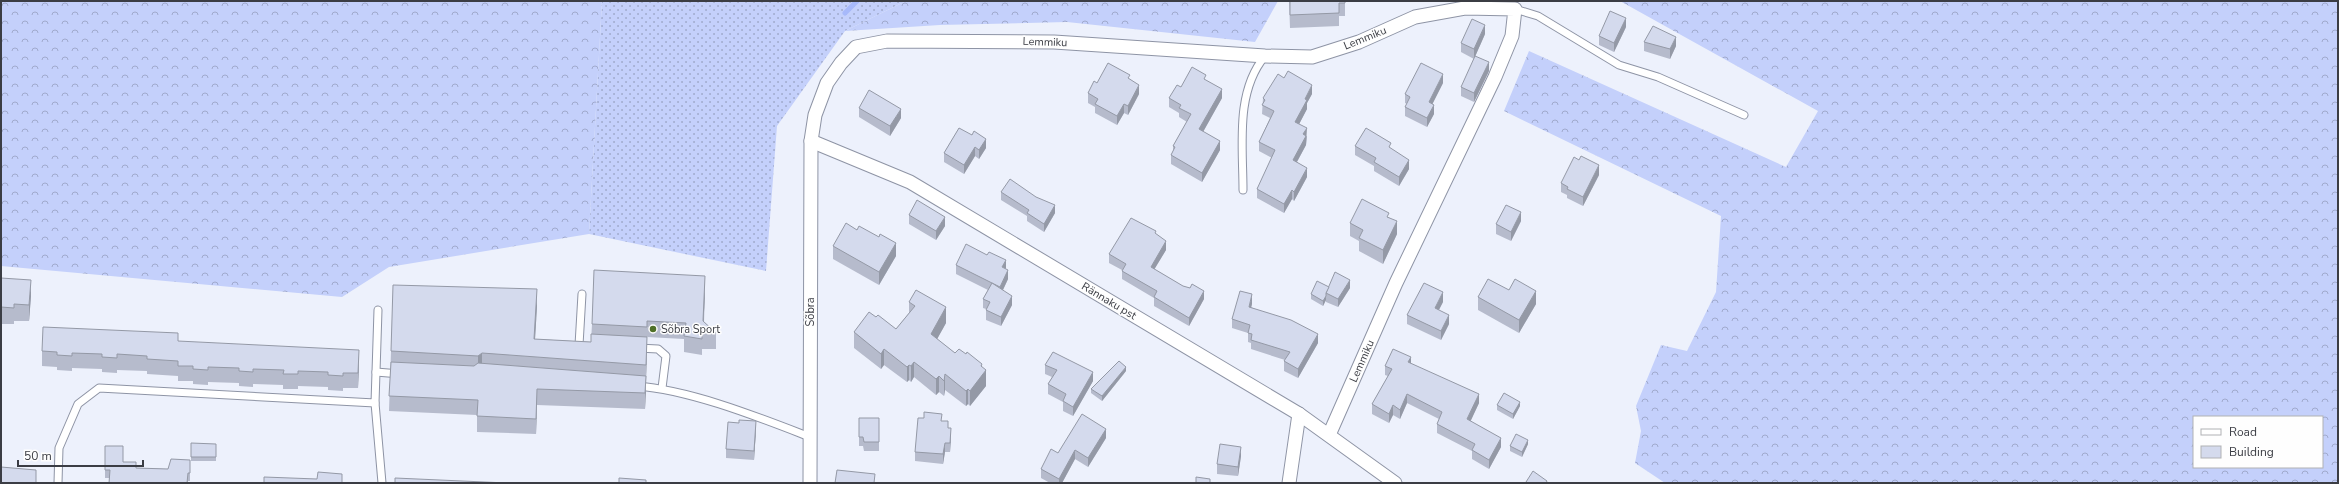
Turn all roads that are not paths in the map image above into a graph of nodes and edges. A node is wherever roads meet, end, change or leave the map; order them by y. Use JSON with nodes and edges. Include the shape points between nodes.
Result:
{"nodes":[{"id":1,"x":1515,"y":9,"type":"junction"},
{"id":2,"x":1266,"y":56,"type":"junction"},
{"id":3,"x":1744,"y":115,"type":"dead end"},
{"id":4,"x":811,"y":141,"type":"junction"},
{"id":5,"x":1243,"y":190,"type":"dead end"},
{"id":6,"x":582,"y":294,"type":"dead end"},
{"id":7,"x":378,"y":310,"type":"dead end"},
{"id":8,"x":571,"y":345,"type":"edge"},
{"id":9,"x":633,"y":348,"type":"edge"},
{"id":10,"x":376,"y":372,"type":"junction"},
{"id":11,"x":410,"y":374,"type":"edge"},
{"id":12,"x":630,"y":386,"type":"edge"},
{"id":13,"x":662,"y":388,"type":"junction"},
{"id":14,"x":375,"y":403,"type":"junction"},
{"id":15,"x":1298,"y":414,"type":"junction"},
{"id":16,"x":1329,"y":435,"type":"junction"},
{"id":17,"x":810,"y":437,"type":"junction"},
{"id":18,"x":58,"y":483,"type":"edge"},
{"id":19,"x":382,"y":483,"type":"edge"},
{"id":20,"x":810,"y":483,"type":"edge"},
{"id":21,"x":1289,"y":483,"type":"edge"},
{"id":22,"x":1395,"y":483,"type":"edge"}],
"edges":[{"from":1,"to":2,"type":"street","name":"Lemmiku","via":[[1458,9],[1415,17],[1359,42],[1312,57]]},
{"from":1,"to":3,"type":"lane","via":[[1538,16],[1620,65],[1658,77]]},
{"from":1,"to":16,"type":"street","name":"Lemmiku","via":[[1512,36],[1495,77],[1396,283]]},
{"from":2,"to":4,"type":"street","name":"Lemmiku","via":[[1054,42],[887,40],[856,47],[841,63],[827,83],[815,114]]},
{"from":2,"to":5,"type":"lane","via":[[1258,66],[1246,93],[1243,125]]},
{"from":4,"to":15,"type":"street","name":"Rännaku pst","via":[[910,182]]},
{"from":4,"to":17,"type":"street","name":"Sõbra"},
{"from":6,"to":8,"type":"lane","via":[[583,346]]},
{"from":7,"to":10,"type":"lane"},
{"from":9,"to":13,"type":"lane","via":[[658,350],[666,356]]},
{"from":10,"to":11,"type":"lane"},
{"from":10,"to":14,"type":"lane"},
{"from":12,"to":13,"type":"lane"},
{"from":13,"to":17,"type":"lane"},
{"from":14,"to":18,"type":"lane","via":[[99,388],[78,404],[59,448]]},
{"from":14,"to":19,"type":"lane"},
{"from":15,"to":16,"type":"street","name":"Rännaku pst"},
{"from":15,"to":21,"type":"street"},
{"from":16,"to":22,"type":"street","name":"Rännaku pst"},
{"from":17,"to":20,"type":"street","name":"Sõbra"}]}
